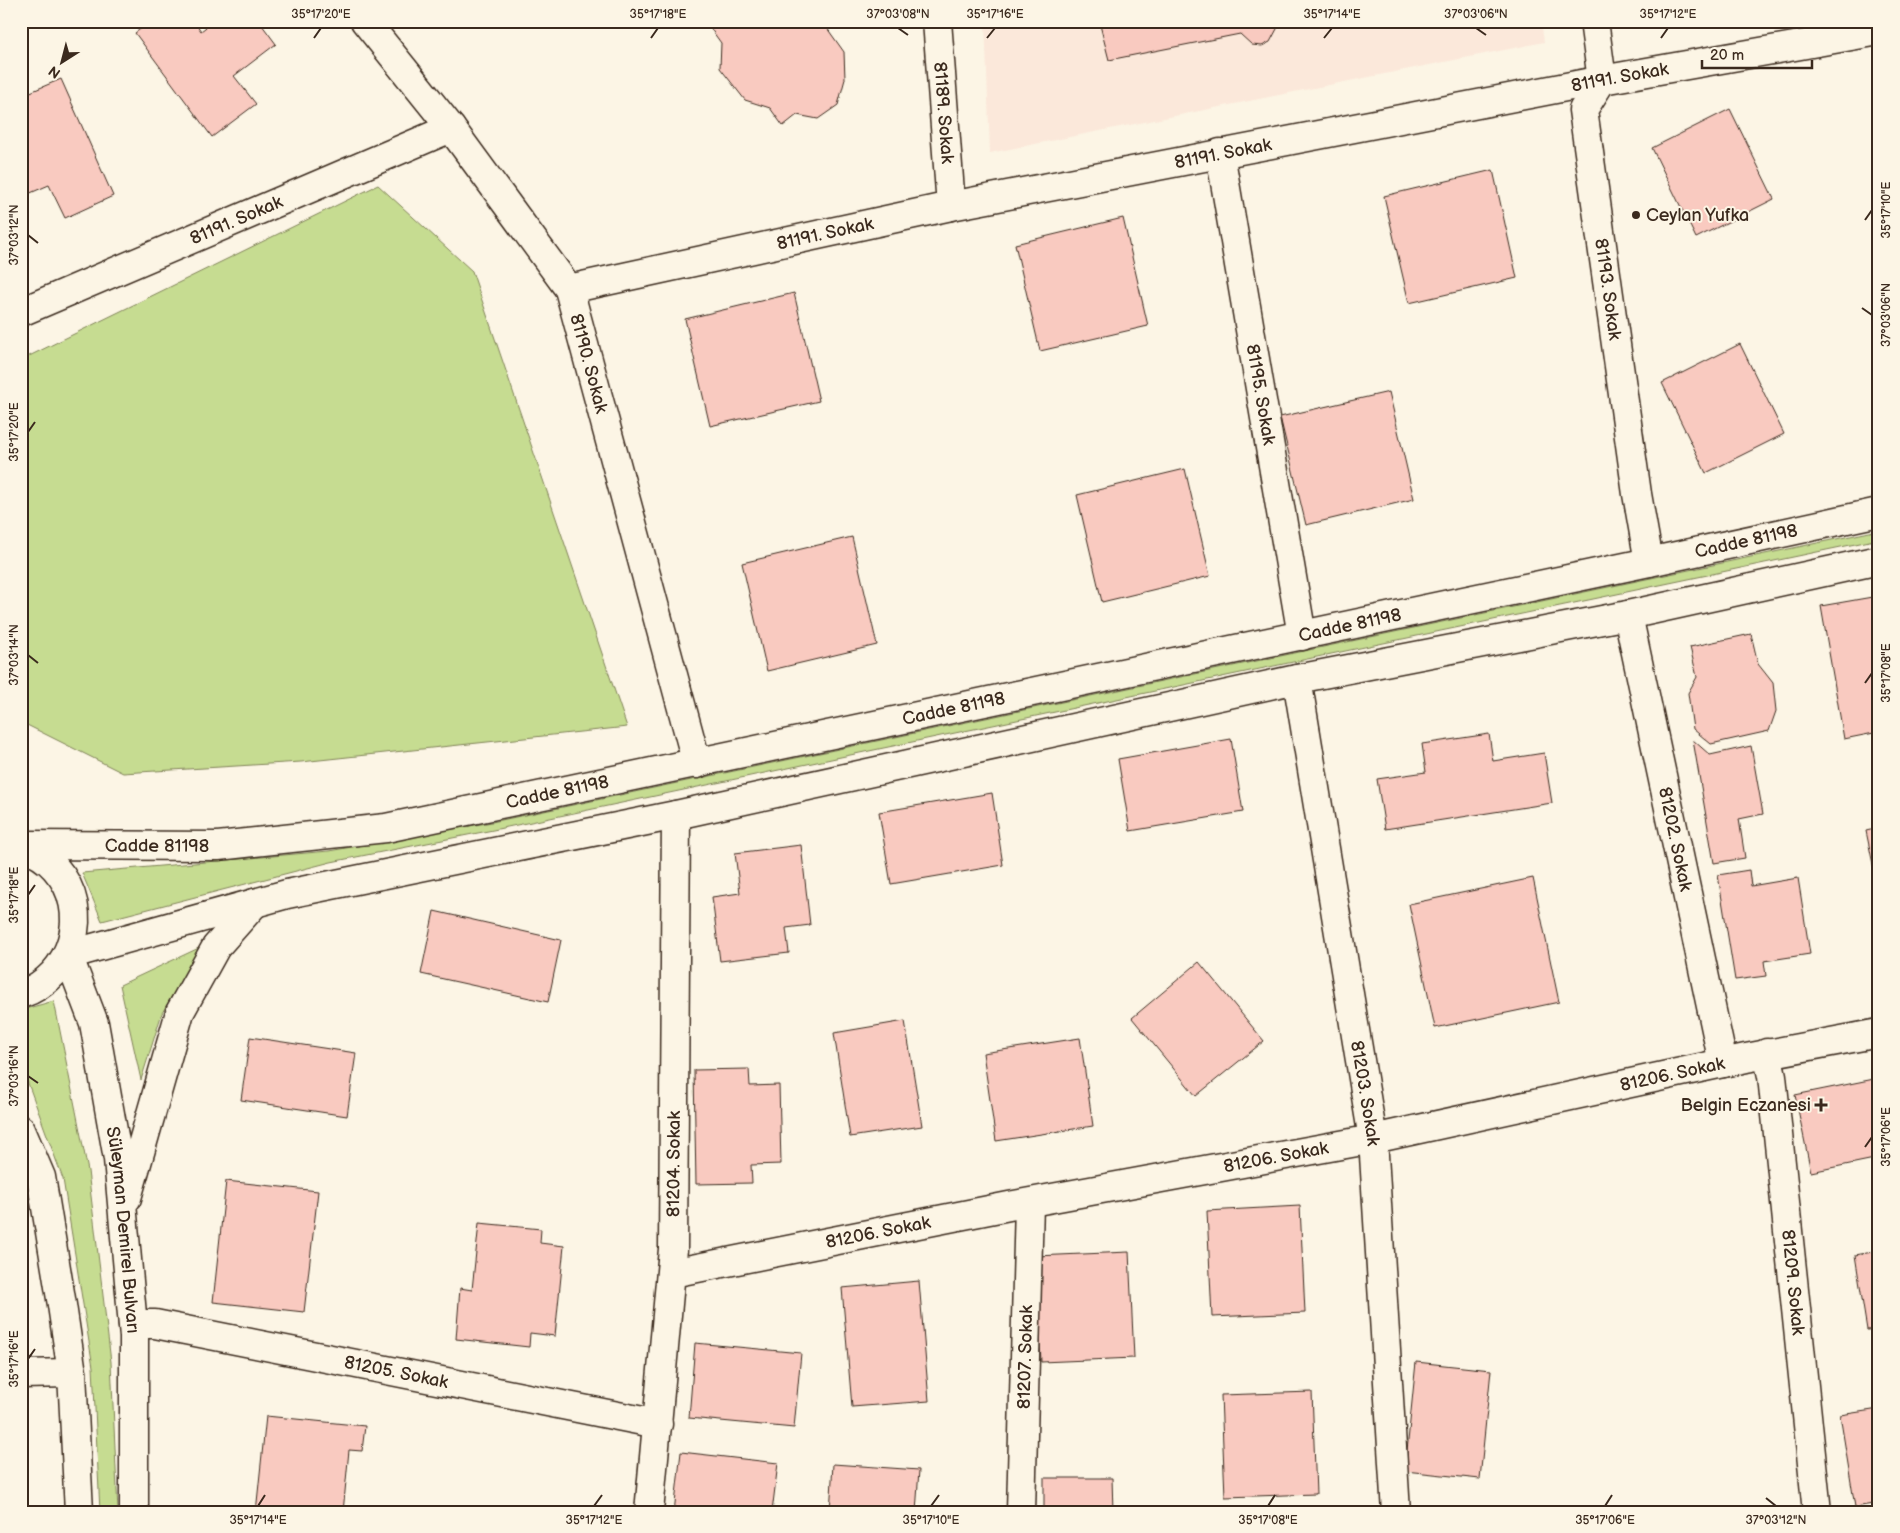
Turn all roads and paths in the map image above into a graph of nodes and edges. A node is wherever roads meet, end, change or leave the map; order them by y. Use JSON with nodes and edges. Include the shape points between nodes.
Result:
{"nodes":[{"id":1,"x":365,"y":21,"type":"edge"},
{"id":2,"x":937,"y":21,"type":"edge"},
{"id":3,"x":1594,"y":21,"type":"edge"},
{"id":4,"x":1879,"y":31,"type":"edge"},
{"id":5,"x":1602,"y":80,"type":"junction"},
{"id":6,"x":451,"y":128,"type":"junction"},
{"id":7,"x":1220,"y":153,"type":"junction"},
{"id":8,"x":951,"y":206,"type":"junction"},
{"id":9,"x":568,"y":289,"type":"junction"},
{"id":10,"x":21,"y":312,"type":"edge"},
{"id":11,"x":1879,"y":512,"type":"edge"},
{"id":12,"x":1879,"y":560,"type":"edge"},
{"id":13,"x":1649,"y":562,"type":"junction"},
{"id":14,"x":1628,"y":615,"type":"junction"},
{"id":15,"x":1302,"y":636,"type":"junction"},
{"id":16,"x":1297,"y":679,"type":"junction"},
{"id":17,"x":697,"y":764,"type":"junction"},
{"id":18,"x":676,"y":815,"type":"junction"},
{"id":19,"x":21,"y":845,"type":"edge"},
{"id":20,"x":255,"y":903,"type":"junction"},
{"id":21,"x":68,"y":955,"type":"junction"},
{"id":22,"x":21,"y":994,"type":"edge"},
{"id":23,"x":1879,"y":1033,"type":"edge"},
{"id":24,"x":1767,"y":1054,"type":"junction"},
{"id":25,"x":1723,"y":1063,"type":"junction"},
{"id":26,"x":21,"y":1130,"type":"edge"},
{"id":27,"x":1373,"y":1139,"type":"junction"},
{"id":28,"x":1029,"y":1203,"type":"junction"},
{"id":29,"x":123,"y":1212,"type":"junction"},
{"id":30,"x":672,"y":1273,"type":"junction"},
{"id":31,"x":133,"y":1324,"type":"junction"},
{"id":32,"x":72,"y":1373,"type":"junction"},
{"id":33,"x":21,"y":1374,"type":"edge"},
{"id":34,"x":658,"y":1424,"type":"junction"},
{"id":35,"x":79,"y":1512,"type":"edge"},
{"id":36,"x":134,"y":1512,"type":"edge"},
{"id":37,"x":649,"y":1512,"type":"edge"},
{"id":38,"x":1021,"y":1512,"type":"edge"},
{"id":39,"x":1396,"y":1512,"type":"edge"},
{"id":40,"x":1817,"y":1512,"type":"edge"}],
"edges":[{"from":1,"to":6,"type":"street","name":"81190. Sokak"},
{"from":2,"to":8,"type":"street","name":"81189. Sokak"},
{"from":3,"to":5,"type":"street"},
{"from":4,"to":5,"type":"street","name":"81191. Sokak"},
{"from":5,"to":7,"type":"street","name":"81191. Sokak"},
{"from":5,"to":13,"type":"street","name":"81193. Sokak","via":[[1582,110]]},
{"from":6,"to":9,"type":"street","name":"81190. Sokak"},
{"from":6,"to":10,"type":"street","name":"81191. Sokak"},
{"from":7,"to":8,"type":"street","name":"81191. Sokak"},
{"from":7,"to":15,"type":"street","name":"81195. Sokak"},
{"from":8,"to":9,"type":"street","name":"81191. Sokak"},
{"from":9,"to":17,"type":"street","name":"81190. Sokak"},
{"from":11,"to":13,"type":"street","name":"Cadde 81198"},
{"from":12,"to":14,"type":"street"},
{"from":13,"to":15,"type":"street","name":"Cadde 81198"},
{"from":14,"to":16,"type":"street"},
{"from":14,"to":25,"type":"street","name":"81202. Sokak"},
{"from":15,"to":17,"type":"street","name":"Cadde 81198"},
{"from":16,"to":18,"type":"street"},
{"from":16,"to":27,"type":"street","name":"81203. Sokak"},
{"from":17,"to":19,"type":"street","name":"Cadde 81198","via":[[386,828],[218,846]]},
{"from":18,"to":20,"type":"street"},
{"from":18,"to":30,"type":"street","name":"81204. Sokak"},
{"from":19,"to":21,"type":"street","via":[[56,868],[69,888],[75,918]]},
{"from":20,"to":21,"type":"street"},
{"from":20,"to":29,"type":"street","via":[[216,947],[180,1012]]},
{"from":21,"to":22,"type":"street","via":[[53,975],[33,990]]},
{"from":21,"to":29,"type":"street","name":"Süleyman Demirel Bulvarı","via":[[94,1023],[118,1159]]},
{"from":23,"to":24,"type":"street","name":"81206. Sokak"},
{"from":24,"to":25,"type":"street","name":"81206. Sokak"},
{"from":24,"to":40,"type":"street","name":"81209. Sokak","via":[[1772,1076]]},
{"from":25,"to":27,"type":"street","name":"81206. Sokak"},
{"from":26,"to":32,"type":"street","via":[[41,1177]]},
{"from":27,"to":28,"type":"street","name":"81206. Sokak"},
{"from":27,"to":39,"type":"street","name":"81203. Sokak"},
{"from":28,"to":30,"type":"street","name":"81206. Sokak"},
{"from":28,"to":38,"type":"street","name":"81207. Sokak"},
{"from":29,"to":31,"type":"street","name":"Süleyman Demirel Bulvarı"},
{"from":30,"to":34,"type":"street","name":"81204. Sokak"},
{"from":31,"to":34,"type":"street","name":"81205. Sokak","via":[[155,1324]]},
{"from":31,"to":36,"type":"street","name":"Süleyman Demirel Bulvarı"},
{"from":32,"to":33,"type":"street"},
{"from":32,"to":35,"type":"street"},
{"from":34,"to":37,"type":"street","name":"81204. Sokak"}]}
